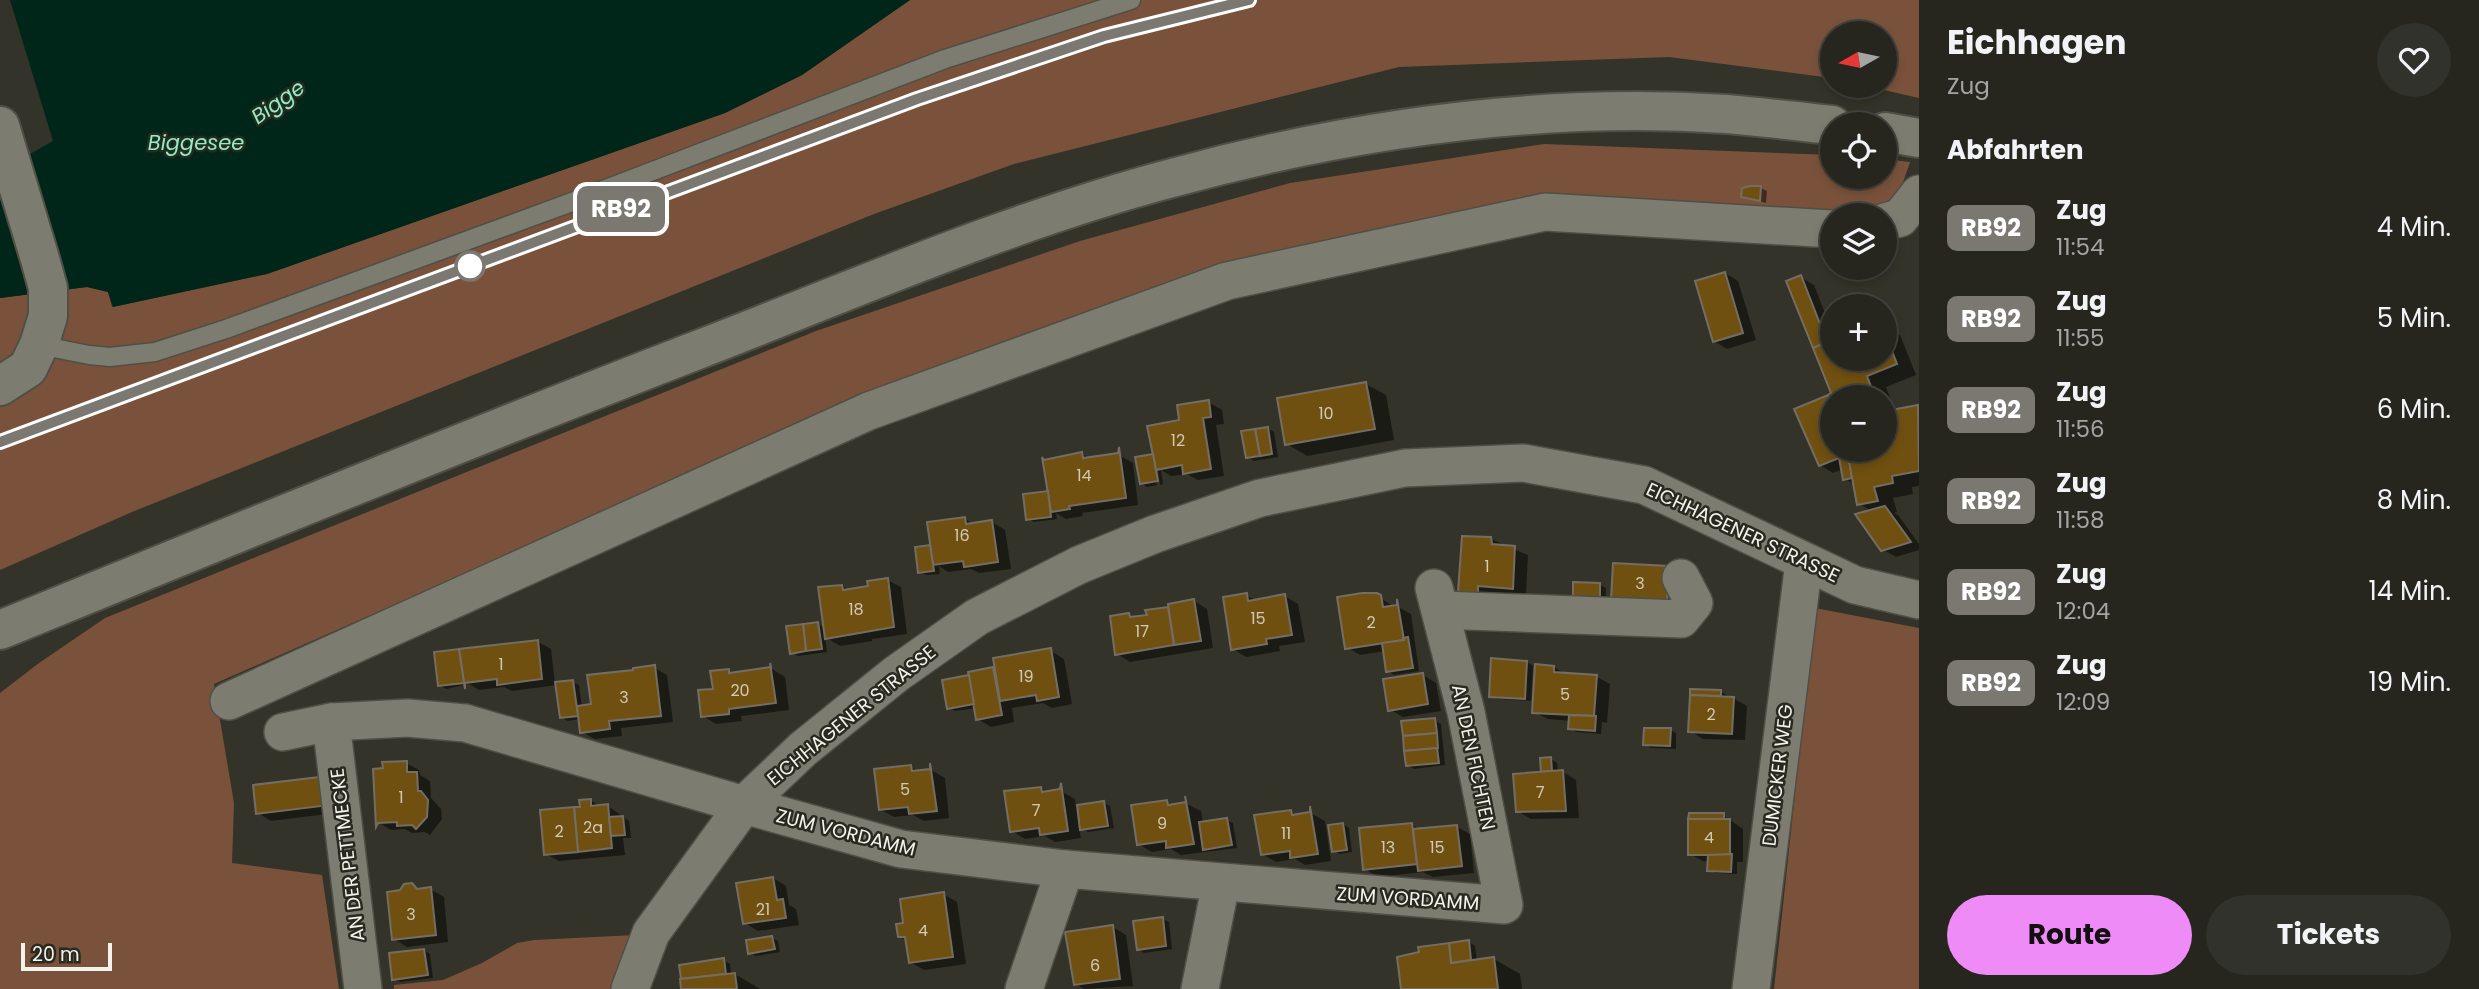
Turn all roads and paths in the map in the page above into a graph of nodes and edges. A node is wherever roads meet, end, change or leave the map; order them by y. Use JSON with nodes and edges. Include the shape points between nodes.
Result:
{"nodes":[{"id":1,"x":1131,"y":0,"type":"edge"},
{"id":2,"x":1820,"y":124,"type":"edge"},
{"id":3,"x":1897,"y":134,"type":"edge"},
{"id":4,"x":1919,"y":138,"type":"edge"},
{"id":5,"x":4,"y":140,"type":"edge"},
{"id":6,"x":1919,"y":194,"type":"edge"},
{"id":7,"x":1897,"y":219,"type":"edge"},
{"id":8,"x":1820,"y":228,"type":"edge"},
{"id":9,"x":44,"y":330,"type":"junction"},
{"id":10,"x":0,"y":386,"type":"edge"},
{"id":11,"x":1804,"y":562,"type":"junction"},
{"id":12,"x":1681,"y":578,"type":"dead end"},
{"id":13,"x":1919,"y":600,"type":"edge"},
{"id":14,"x":0,"y":630,"type":"edge"},
{"id":15,"x":229,"y":701,"type":"dead end"},
{"id":16,"x":331,"y":722,"type":"junction"},
{"id":17,"x":283,"y":732,"type":"dead end"},
{"id":18,"x":744,"y":805,"type":"junction"},
{"id":19,"x":1065,"y":869,"type":"junction"},
{"id":20,"x":1220,"y":883,"type":"junction"},
{"id":21,"x":1504,"y":905,"type":"joint"},
{"id":22,"x":363,"y":989,"type":"edge"},
{"id":23,"x":630,"y":989,"type":"edge"},
{"id":24,"x":1024,"y":989,"type":"edge"},
{"id":25,"x":1200,"y":989,"type":"edge"},
{"id":26,"x":1751,"y":989,"type":"edge"}],
"edges":[{"from":1,"to":9,"type":"lane","via":[[945,59],[572,202],[155,352],[89,355]]},
{"from":2,"to":14,"type":"main road","via":[[1725,114],[1616,112],[1525,117],[1353,137],[1171,178],[1054,214],[848,292]]},
{"from":3,"to":4,"type":"main road"},
{"from":5,"to":9,"type":"main road","via":[[48,288]]},
{"from":6,"to":7,"type":"street"},
{"from":8,"to":15,"type":"street","via":[[1545,212],[1227,281],[869,411]]},
{"from":9,"to":10,"type":"main road","via":[[28,368]]},
{"from":11,"to":13,"type":"street","name":"EICHHAGENER STRASSE","via":[[1855,585]]},
{"from":11,"to":18,"type":"street","name":"EICHHAGENER STRASSE","via":[[1644,485],[1523,463],[1405,468],[1260,498],[1079,565],[977,617],[896,674],[803,749]]},
{"from":11,"to":26,"type":"street","name":"DUMICKER WEG"},
{"from":12,"to":21,"type":"street","name":"AN DEN FICHTEN","via":[[1693,603],[1681,619],[1438,599],[1466,712]]},
{"from":16,"to":17,"type":"street","name":"ZUM VORDAMM"},
{"from":16,"to":18,"type":"street","name":"ZUM VORDAMM","via":[[407,718],[465,723]]},
{"from":16,"to":22,"type":"street","name":"AN DER PETTMECKE"},
{"from":18,"to":19,"type":"street","name":"ZUM VORDAMM","via":[[901,849]]},
{"from":18,"to":23,"type":"street","name":"EICHHAGENER STRASSE","via":[[651,933]]},
{"from":19,"to":20,"type":"street","name":"ZUM VORDAMM"},
{"from":19,"to":24,"type":"street"},
{"from":20,"to":21,"type":"street","name":"ZUM VORDAMM"},
{"from":20,"to":25,"type":"street"}]}
